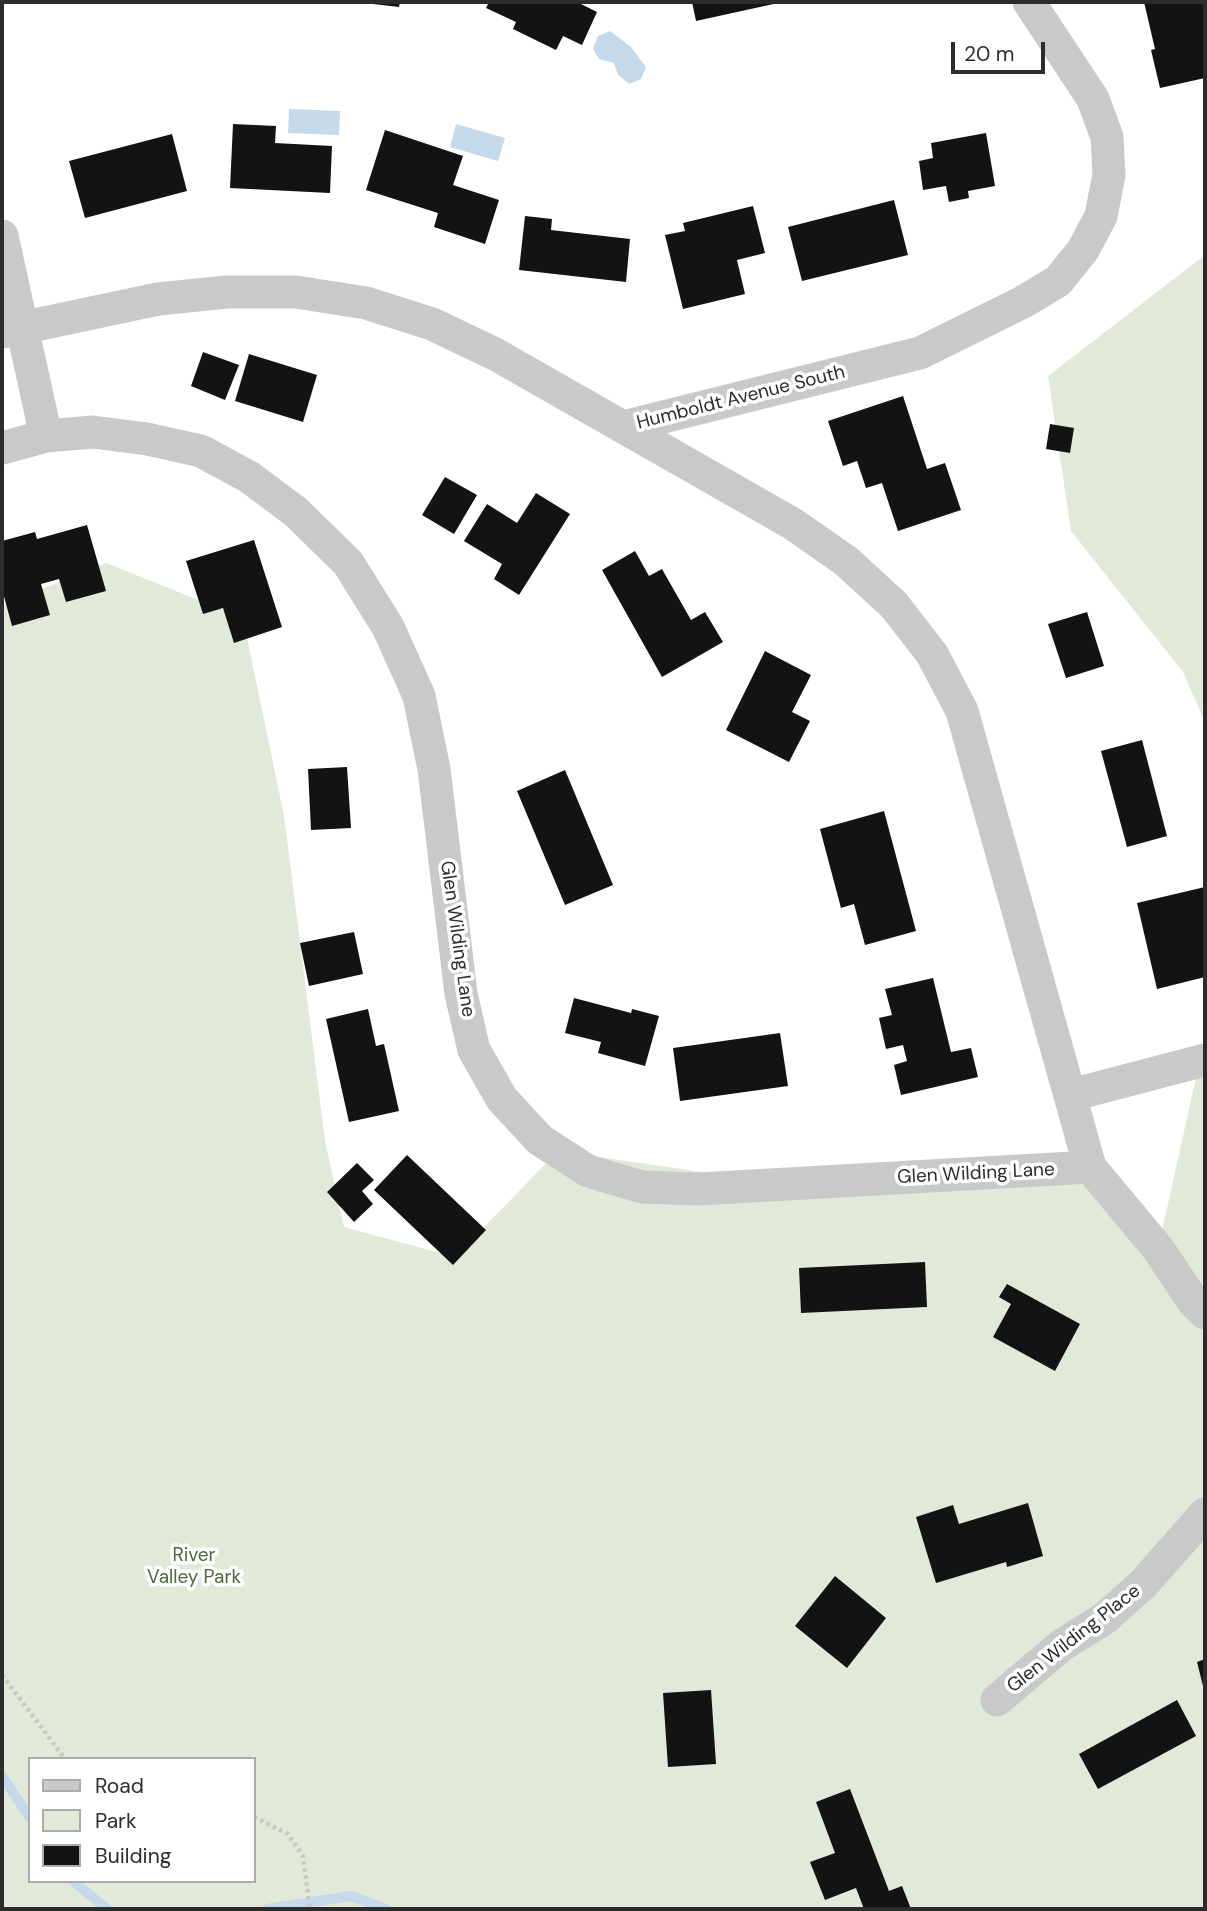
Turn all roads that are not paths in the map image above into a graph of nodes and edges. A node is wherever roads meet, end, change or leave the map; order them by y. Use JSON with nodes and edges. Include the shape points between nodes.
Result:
{"nodes":[{"id":1,"x":1029,"y":2,"type":"edge"},
{"id":2,"x":2,"y":236,"type":"edge"},
{"id":3,"x":12,"y":330,"type":"edge"},
{"id":4,"x":623,"y":427,"type":"junction"},
{"id":5,"x":46,"y":436,"type":"junction"},
{"id":6,"x":2,"y":448,"type":"edge"},
{"id":7,"x":1205,"y":1060,"type":"edge"},
{"id":8,"x":1071,"y":1095,"type":"junction"},
{"id":9,"x":1090,"y":1167,"type":"junction"},
{"id":10,"x":1205,"y":1313,"type":"edge"},
{"id":11,"x":1205,"y":1514,"type":"edge"},
{"id":12,"x":997,"y":1700,"type":"dead end"}],
"edges":[{"from":1,"to":4,"type":"street","name":"Humboldt Avenue South","via":[[1093,99],[1107,137],[1109,175],[1101,216],[1083,250],[1058,281],[920,353]]},
{"from":2,"to":3,"type":"street"},
{"from":3,"to":4,"type":"street","name":"Humboldt Avenue South","via":[[158,299],[227,292],[296,292],[366,303],[432,324],[495,354]]},
{"from":3,"to":5,"type":"street"},
{"from":4,"to":8,"type":"street","via":[[793,524],[846,561],[894,605],[932,654],[962,711]]},
{"from":5,"to":6,"type":"street","name":"Glen Wilding Lane"},
{"from":5,"to":9,"type":"street","name":"Glen Wilding Lane","via":[[93,432],[201,451],[249,477],[296,512],[348,563],[388,627],[419,696],[435,769],[461,994],[474,1050],[502,1099],[540,1139],[588,1171],[642,1186],[699,1189]]},
{"from":7,"to":8,"type":"street"},
{"from":8,"to":9,"type":"street"},
{"from":9,"to":10,"type":"street"},
{"from":11,"to":12,"type":"street","name":"Glen Wilding Place","via":[[1143,1584],[1105,1618],[1062,1645]]}]}
